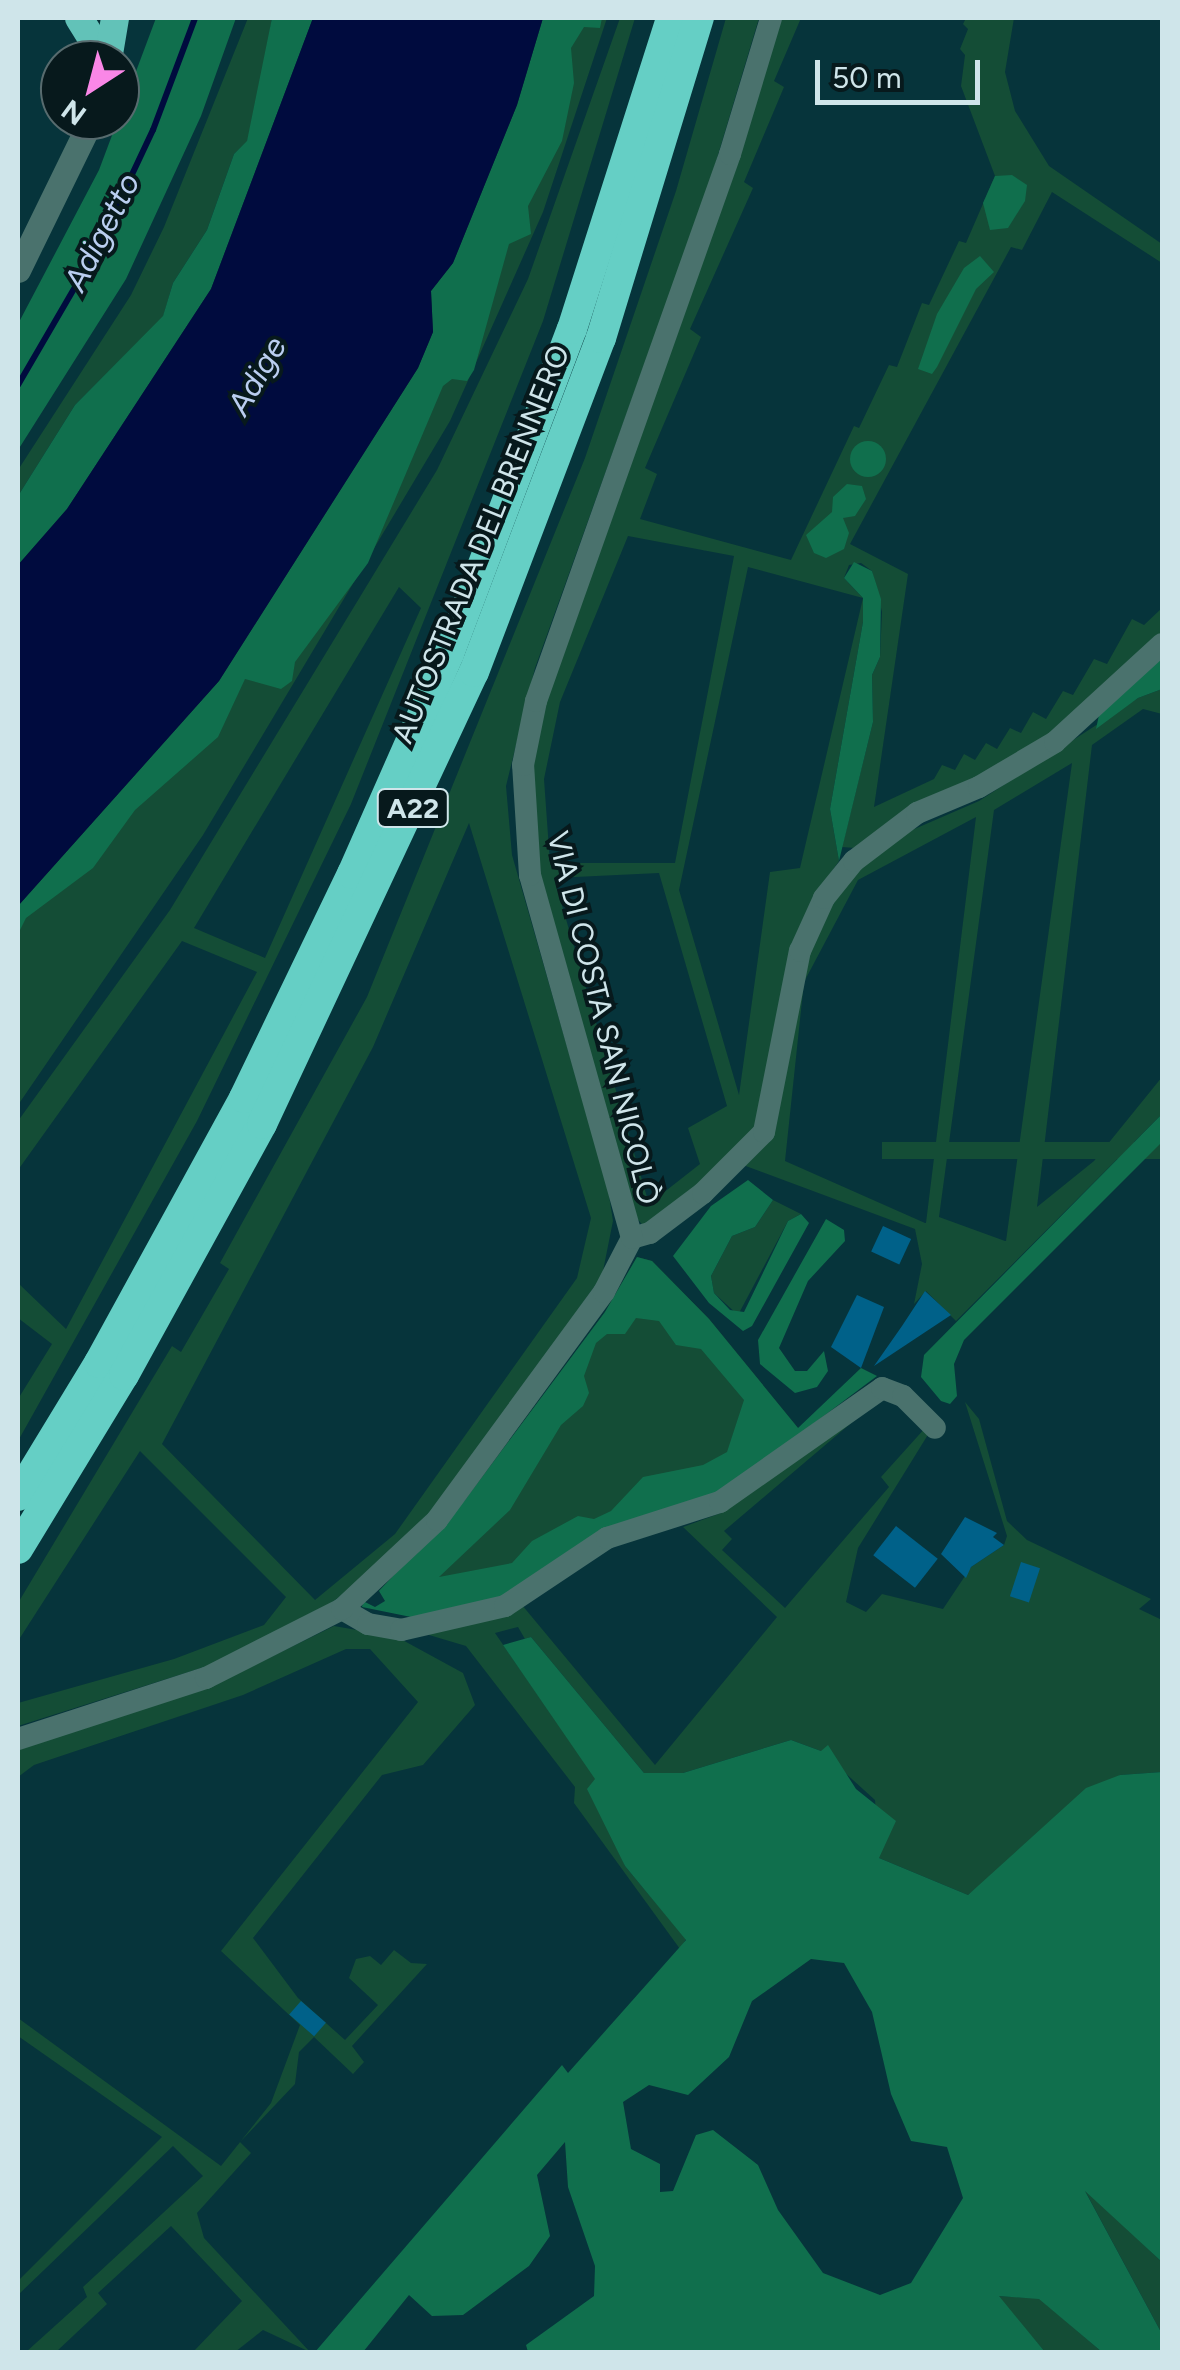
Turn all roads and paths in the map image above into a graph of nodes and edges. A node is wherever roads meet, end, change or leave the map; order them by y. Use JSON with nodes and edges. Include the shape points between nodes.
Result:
{"nodes":[{"id":1,"x":78,"y":18,"type":"edge"},
{"id":2,"x":671,"y":18,"type":"edge"},
{"id":3,"x":699,"y":18,"type":"edge"},
{"id":4,"x":771,"y":18,"type":"edge"},
{"id":5,"x":93,"y":40,"type":"edge"},
{"id":6,"x":81,"y":140,"type":"edge"},
{"id":7,"x":18,"y":270,"type":"edge"},
{"id":8,"x":1162,"y":644,"type":"edge"},
{"id":9,"x":632,"y":1238,"type":"junction"},
{"id":10,"x":935,"y":1428,"type":"dead end"},
{"id":11,"x":18,"y":1496,"type":"edge"},
{"id":12,"x":18,"y":1549,"type":"edge"},
{"id":13,"x":342,"y":1609,"type":"junction"},
{"id":14,"x":18,"y":1739,"type":"edge"}],
"edges":[{"from":1,"to":5,"type":"highway"},
{"from":2,"to":11,"type":"highway","name":"AUTOSTRADA DEL BRENNERO","number":"A22","via":[[572,329],[404,756],[244,1098],[100,1363]]},
{"from":3,"to":12,"type":"highway","name":"AUTOSTRADA DEL BRENNERO","number":"A22","via":[[600,338],[459,706],[262,1124],[124,1375]]},
{"from":4,"to":9,"type":"street","name":"VIA DI COSTA SAN NICOLÒ","via":[[730,154],[536,701],[523,765],[530,875]]},
{"from":6,"to":7,"type":"street"},
{"from":8,"to":9,"type":"street","via":[[1081,723],[978,787],[918,813],[837,880],[808,928],[792,978],[764,1132],[703,1193],[650,1233]]},
{"from":9,"to":13,"type":"street","name":"VIA DI COSTA SAN NICOLÒ","via":[[604,1292],[448,1506],[407,1553]]},
{"from":10,"to":13,"type":"street","via":[[902,1396],[882,1388],[720,1502],[607,1538],[505,1606],[401,1630],[368,1624]]},
{"from":13,"to":14,"type":"street","name":"VIA DI COSTA SAN NICOLÒ","via":[[206,1678]]}]}
